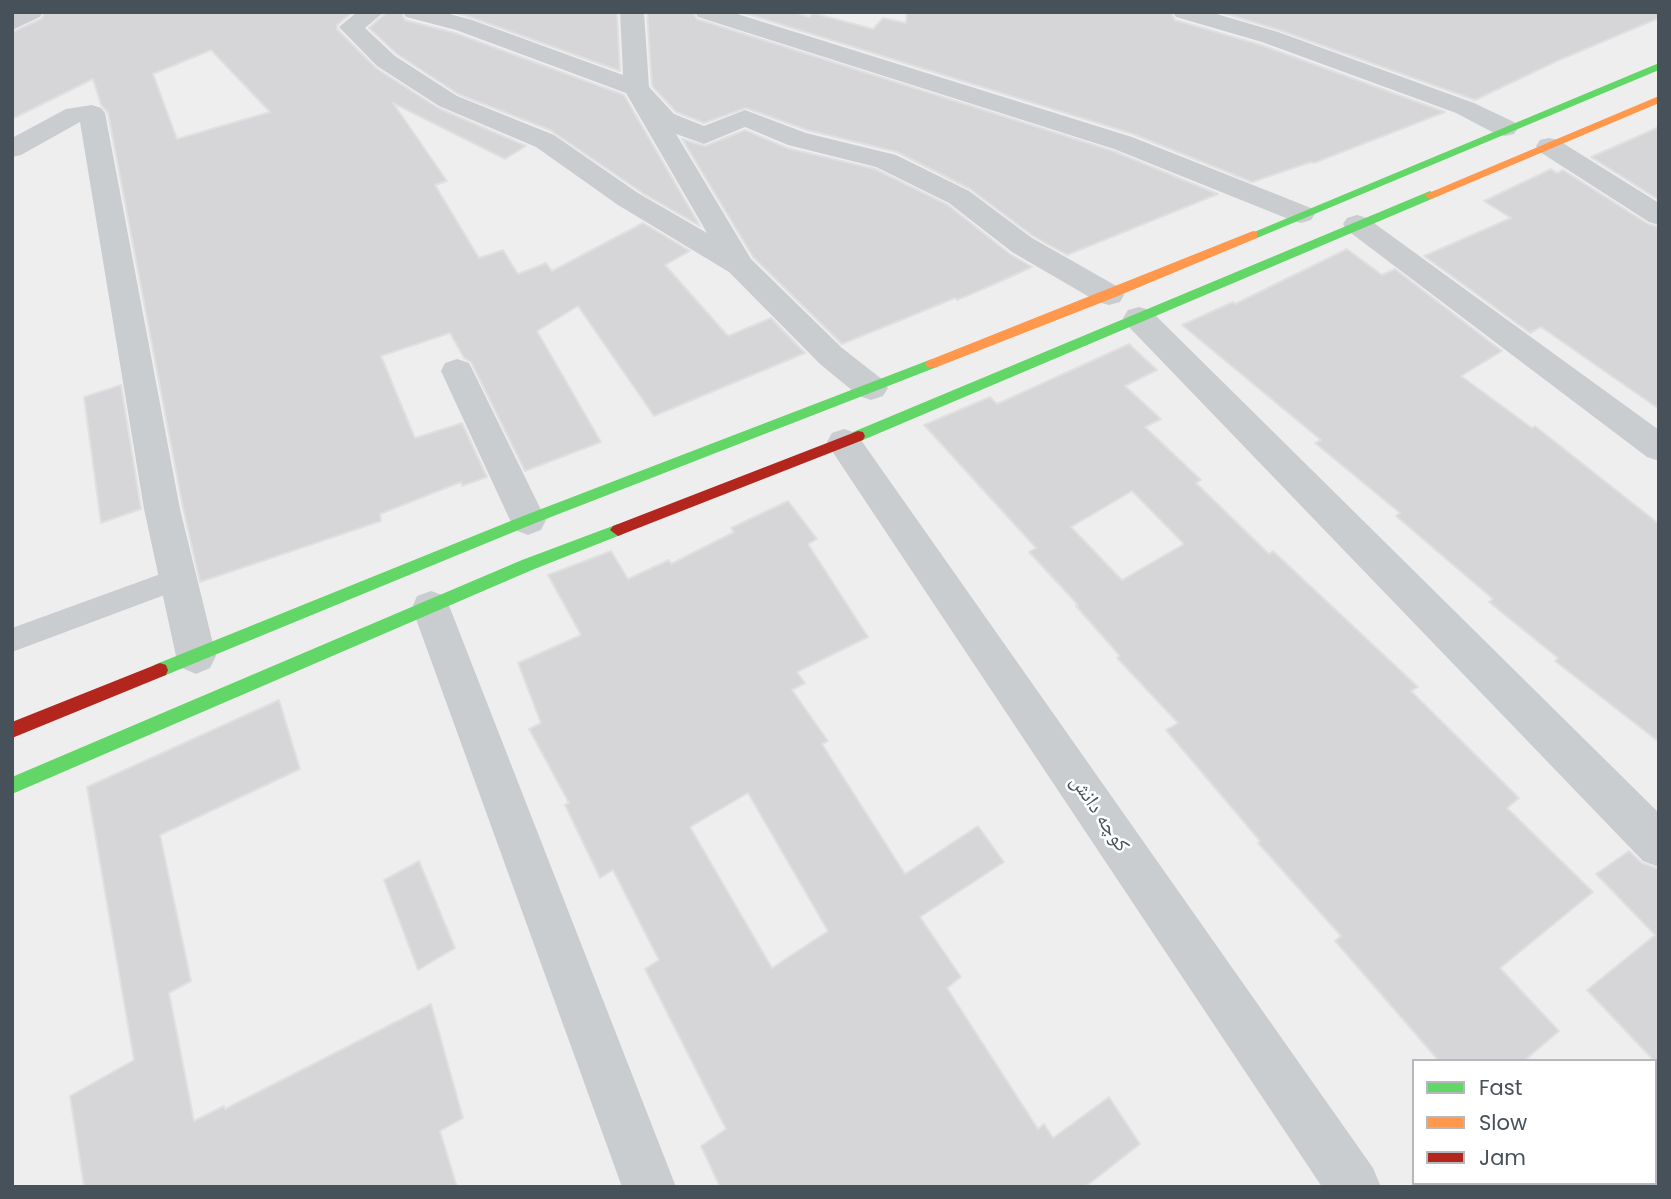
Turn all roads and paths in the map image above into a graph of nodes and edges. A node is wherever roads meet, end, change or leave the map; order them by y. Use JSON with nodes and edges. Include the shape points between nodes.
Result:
{"nodes":[{"id":1,"x":32,"y":12,"type":"edge"},
{"id":2,"x":332,"y":12,"type":"edge"},
{"id":3,"x":353,"y":12,"type":"edge"},
{"id":4,"x":373,"y":12,"type":"edge"},
{"id":5,"x":414,"y":12,"type":"edge"},
{"id":6,"x":632,"y":12,"type":"edge"},
{"id":7,"x":706,"y":12,"type":"edge"},
{"id":8,"x":1184,"y":12,"type":"edge"},
{"id":9,"x":12,"y":23,"type":"edge"},
{"id":10,"x":1659,"y":66,"type":"edge"},
{"id":11,"x":636,"y":88,"type":"junction"},
{"id":12,"x":1659,"y":99,"type":"edge"},
{"id":13,"x":1506,"y":128,"type":"junction"},
{"id":14,"x":1549,"y":146,"type":"junction"},
{"id":15,"x":12,"y":149,"type":"edge"},
{"id":16,"x":1301,"y":214,"type":"junction"},
{"id":17,"x":1659,"y":216,"type":"edge"},
{"id":18,"x":1357,"y":225,"type":"junction"},
{"id":19,"x":740,"y":265,"type":"junction"},
{"id":20,"x":1109,"y":295,"type":"junction"},
{"id":21,"x":1139,"y":318,"type":"junction"},
{"id":22,"x":457,"y":371,"type":"dead end"},
{"id":23,"x":871,"y":388,"type":"junction"},
{"id":24,"x":844,"y":442,"type":"junction"},
{"id":25,"x":1659,"y":448,"type":"edge"},
{"id":26,"x":528,"y":520,"type":"junction"},
{"id":27,"x":177,"y":579,"type":"junction"},
{"id":28,"x":431,"y":608,"type":"junction"},
{"id":29,"x":12,"y":640,"type":"edge"},
{"id":30,"x":196,"y":656,"type":"junction"},
{"id":31,"x":12,"y":730,"type":"edge"},
{"id":32,"x":12,"y":786,"type":"edge"},
{"id":33,"x":1659,"y":845,"type":"edge"},
{"id":34,"x":649,"y":1187,"type":"edge"},
{"id":35,"x":1354,"y":1187,"type":"edge"}],
"edges":[{"from":1,"to":9,"type":"street"},
{"from":2,"to":3,"type":"street","via":[[338,16]]},
{"from":4,"to":19,"type":"street","via":[[351,27],[386,61],[448,101],[545,141],[628,199]]},
{"from":5,"to":11,"type":"street","via":[[464,25]]},
{"from":6,"to":11,"type":"street"},
{"from":7,"to":16,"type":"street","via":[[1123,143]]},
{"from":8,"to":13,"type":"street","via":[[1270,37],[1465,108]]},
{"from":10,"to":13,"type":"main road"},
{"from":11,"to":19,"type":"street"},
{"from":11,"to":20,"type":"street","via":[[665,120],[704,136],[745,118],[797,139],[886,161],[959,197],[1022,245]]},
{"from":12,"to":14,"type":"main road"},
{"from":13,"to":16,"type":"main road"},
{"from":14,"to":17,"type":"street"},
{"from":14,"to":18,"type":"main road"},
{"from":15,"to":27,"type":"street","via":[[75,114],[92,113]]},
{"from":16,"to":20,"type":"main road"},
{"from":18,"to":21,"type":"main road"},
{"from":18,"to":25,"type":"street"},
{"from":19,"to":23,"type":"street","via":[[831,356]]},
{"from":20,"to":23,"type":"main road"},
{"from":21,"to":24,"type":"main road"},
{"from":21,"to":33,"type":"street"},
{"from":22,"to":26,"type":"street"},
{"from":23,"to":26,"type":"main road"},
{"from":24,"to":28,"type":"main road","via":[[527,565]]},
{"from":24,"to":35,"type":"street","name":"کوچه دانش"},
{"from":26,"to":30,"type":"main road"},
{"from":27,"to":29,"type":"lane"},
{"from":27,"to":30,"type":"street"},
{"from":28,"to":32,"type":"main road"},
{"from":28,"to":34,"type":"street"},
{"from":30,"to":31,"type":"main road"}]}
